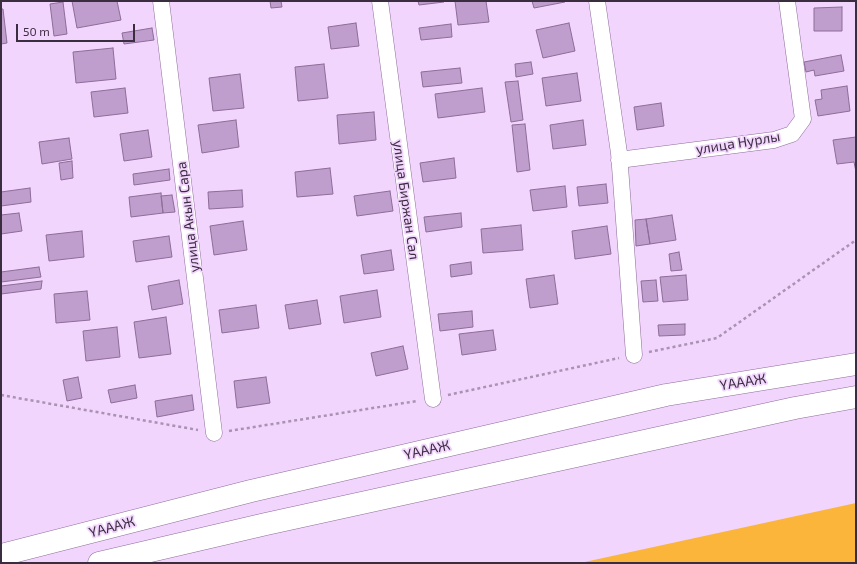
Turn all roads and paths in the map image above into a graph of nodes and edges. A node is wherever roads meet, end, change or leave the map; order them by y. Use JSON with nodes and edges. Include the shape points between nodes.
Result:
{"nodes":[{"id":1,"x":161,"y":1,"type":"edge"},
{"id":2,"x":380,"y":1,"type":"edge"},
{"id":3,"x":597,"y":1,"type":"edge"},
{"id":4,"x":787,"y":1,"type":"edge"},
{"id":5,"x":619,"y":160,"type":"junction"},
{"id":6,"x":634,"y":355,"type":"dead end"},
{"id":7,"x":856,"y":364,"type":"edge"},
{"id":8,"x":856,"y":397,"type":"edge"},
{"id":9,"x":433,"y":399,"type":"dead end"},
{"id":10,"x":214,"y":433,"type":"dead end"},
{"id":11,"x":1,"y":556,"type":"edge"},
{"id":12,"x":99,"y":563,"type":"edge"}],
"edges":[{"from":1,"to":10,"type":"street","name":"улица Акын Сара"},
{"from":2,"to":9,"type":"street","name":"улица Биржан Сал"},
{"from":3,"to":5,"type":"street"},
{"from":4,"to":5,"type":"street","name":"улица Нурлы","via":[[803,119],[792,134],[774,140]]},
{"from":5,"to":6,"type":"street"},
{"from":7,"to":11,"type":"highway","name":"ҮАААЖ","via":[[666,395],[251,491]]},
{"from":8,"to":12,"type":"highway","via":[[795,408],[266,524]]}]}
